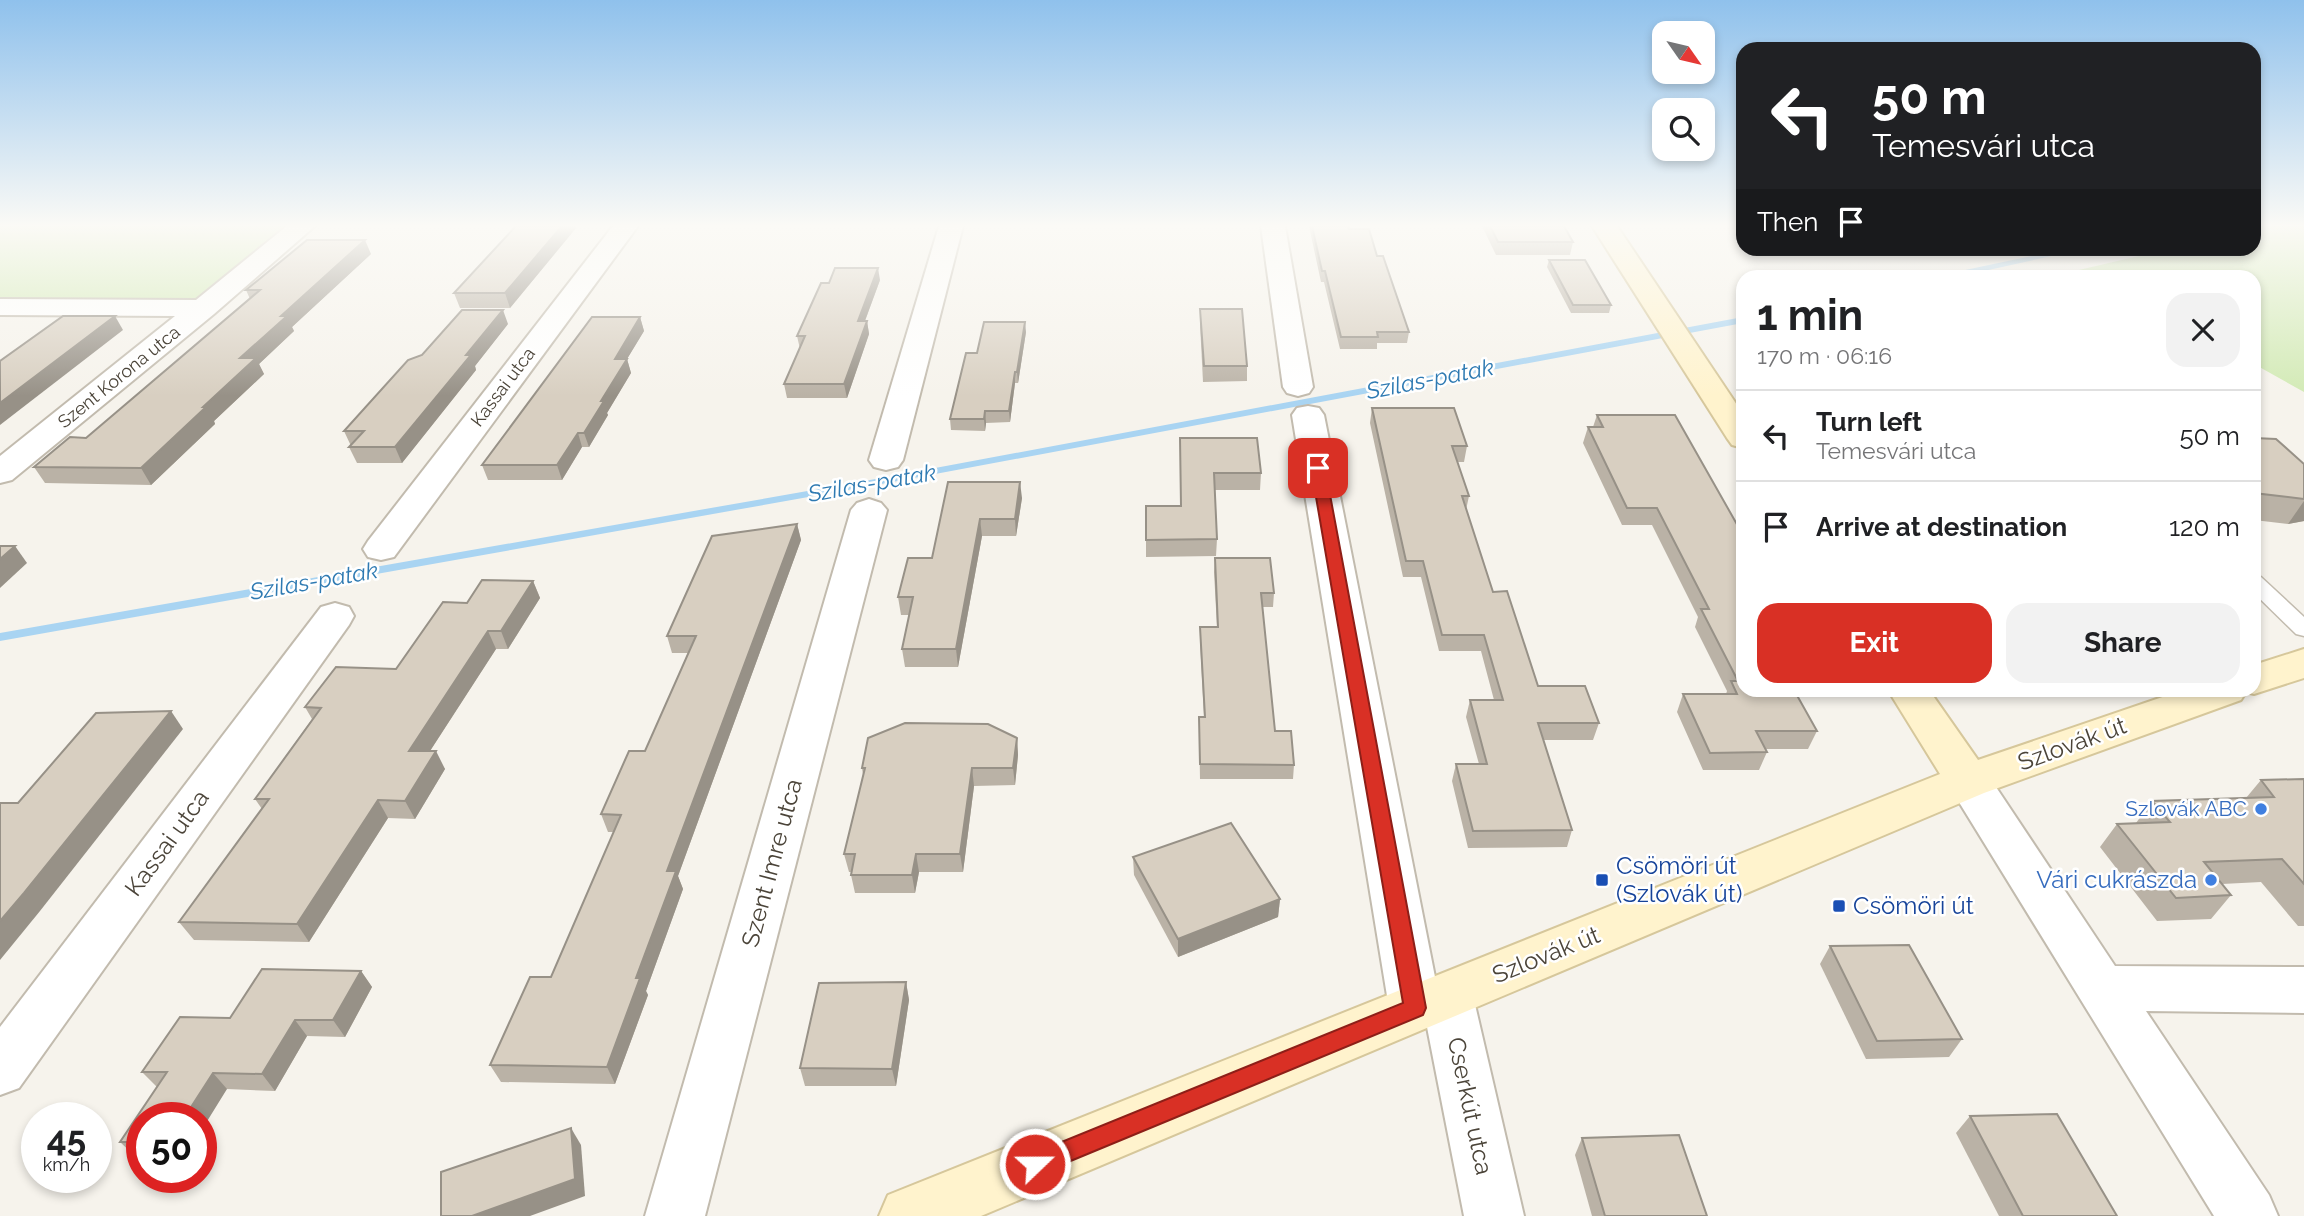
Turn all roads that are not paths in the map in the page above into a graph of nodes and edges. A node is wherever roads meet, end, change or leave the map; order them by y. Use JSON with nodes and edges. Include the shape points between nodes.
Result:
{"nodes":[{"id":1,"x":234,"y":283,"type":"edge"},
{"id":2,"x":583,"y":283,"type":"edge"},
{"id":3,"x":935,"y":283,"type":"edge"},
{"id":4,"x":1283,"y":283,"type":"edge"},
{"id":5,"x":1640,"y":283,"type":"edge"},
{"id":6,"x":0,"y":307,"type":"edge"},
{"id":7,"x":204,"y":308,"type":"junction"},
{"id":8,"x":1736,"y":428,"type":"edge"},
{"id":9,"x":886,"y":460,"type":"dead end"},
{"id":10,"x":0,"y":473,"type":"edge"},
{"id":11,"x":869,"y":510,"type":"dead end"},
{"id":12,"x":382,"y":549,"type":"dead end"},
{"id":13,"x":2261,"y":589,"type":"edge"},
{"id":14,"x":335,"y":616,"type":"dead end"},
{"id":15,"x":2304,"y":629,"type":"edge"},
{"id":16,"x":2304,"y":663,"type":"edge"},
{"id":17,"x":2261,"y":678,"type":"edge"},
{"id":18,"x":1913,"y":697,"type":"edge"},
{"id":19,"x":2206,"y":697,"type":"edge"},
{"id":20,"x":1968,"y":781,"type":"junction"},
{"id":21,"x":2102,"y":988,"type":"junction"},
{"id":22,"x":2304,"y":990,"type":"edge"},
{"id":23,"x":1431,"y":1002,"type":"junction"},
{"id":24,"x":0,"y":1070,"type":"edge"},
{"id":25,"x":675,"y":1216,"type":"edge"},
{"id":26,"x":909,"y":1216,"type":"edge"},
{"id":27,"x":1494,"y":1216,"type":"edge"},
{"id":28,"x":2248,"y":1216,"type":"edge"}],
"edges":[{"from":1,"to":7,"type":"street","name":"Szent Korona utca"},
{"from":2,"to":12,"type":"street","name":"Kassai utca"},
{"from":3,"to":9,"type":"street"},
{"from":4,"to":23,"type":"street","name":"Cserkút utca","via":[[1303,401]]},
{"from":5,"to":8,"type":"main road"},
{"from":6,"to":7,"type":"street"},
{"from":7,"to":10,"type":"street","name":"Szent Korona utca"},
{"from":11,"to":25,"type":"street","name":"Szent Imre utca"},
{"from":13,"to":15,"type":"lane"},
{"from":14,"to":24,"type":"street","name":"Kassai utca"},
{"from":16,"to":17,"type":"main road"},
{"from":18,"to":20,"type":"main road"},
{"from":19,"to":20,"type":"main road","name":"Szlovák út"},
{"from":20,"to":21,"type":"street"},
{"from":20,"to":23,"type":"main road","name":"Szlovák út"},
{"from":21,"to":22,"type":"street"},
{"from":21,"to":28,"type":"street"},
{"from":23,"to":26,"type":"main road","name":"Szlovák út"},
{"from":23,"to":27,"type":"street","name":"Cserkút utca"}]}
